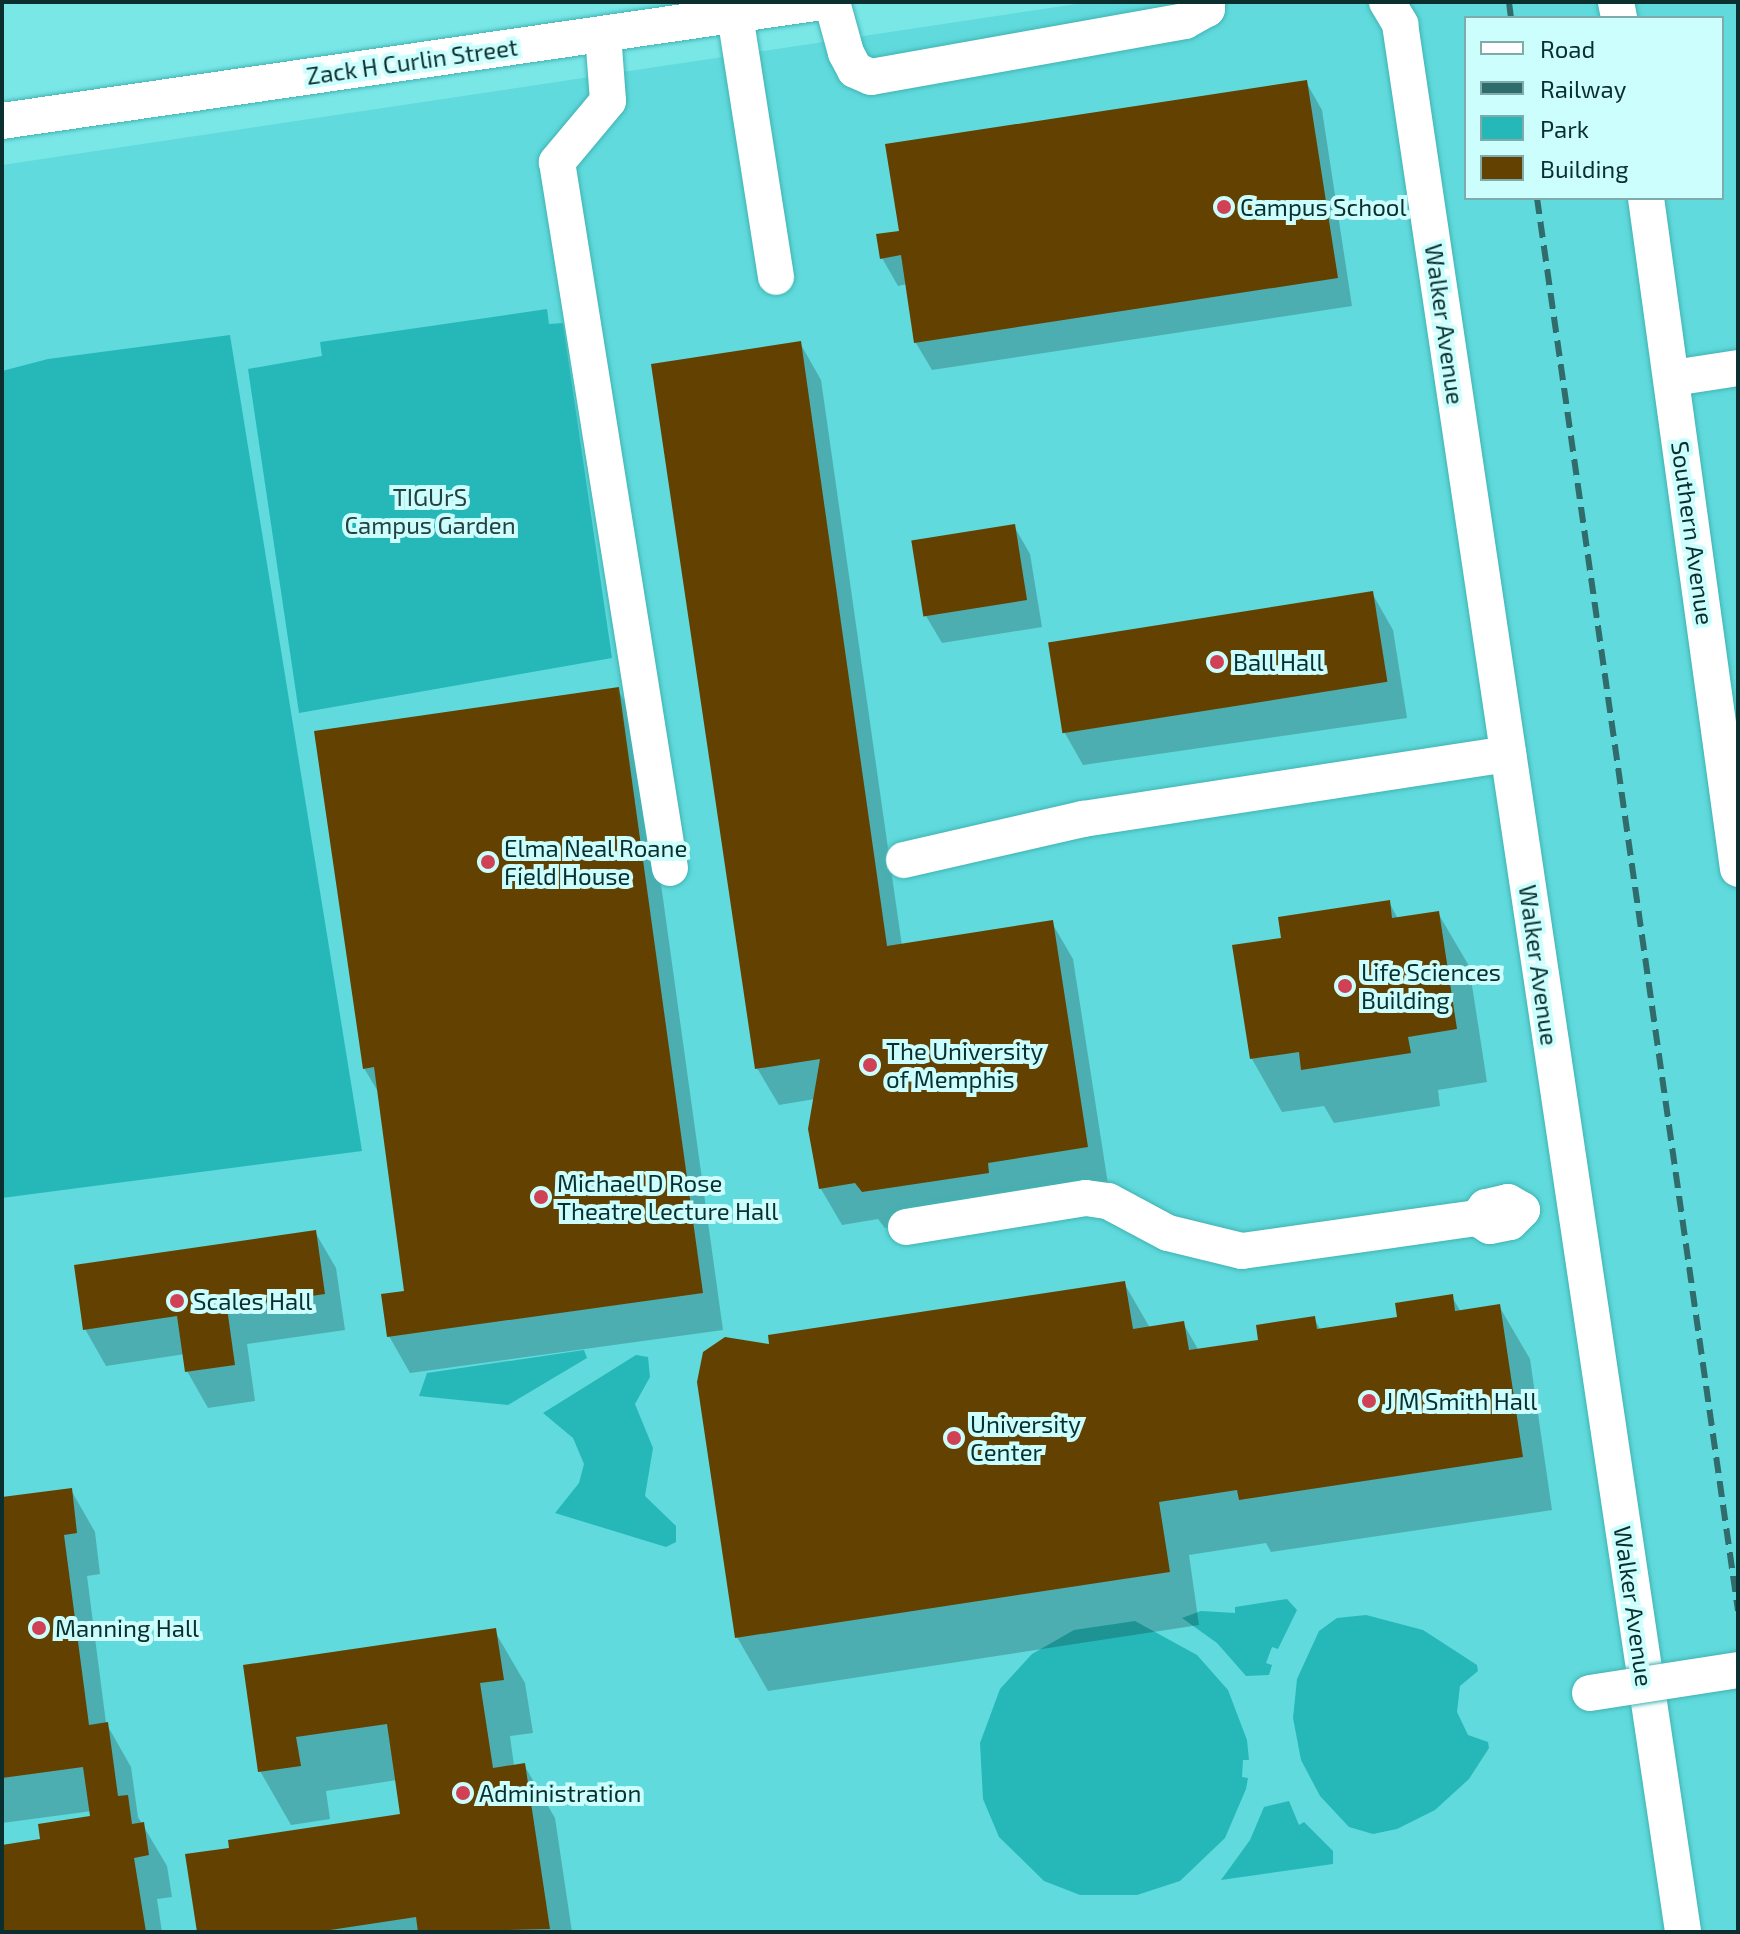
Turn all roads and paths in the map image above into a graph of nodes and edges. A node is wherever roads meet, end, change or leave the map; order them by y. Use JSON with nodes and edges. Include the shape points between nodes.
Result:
{"nodes":[{"id":1,"x":822,"y":2,"type":"edge"},
{"id":2,"x":832,"y":2,"type":"edge"},
{"id":3,"x":1207,"y":2,"type":"edge"},
{"id":4,"x":1387,"y":2,"type":"edge"},
{"id":5,"x":735,"y":15,"type":"junction"},
{"id":6,"x":603,"y":34,"type":"junction"},
{"id":7,"x":2,"y":121,"type":"edge"},
{"id":8,"x":1646,"y":200,"type":"edge"},
{"id":9,"x":776,"y":277,"type":"dead end"},
{"id":10,"x":1738,"y":368,"type":"edge"},
{"id":11,"x":1673,"y":378,"type":"junction"},
{"id":12,"x":1508,"y":754,"type":"junction"},
{"id":13,"x":904,"y":860,"type":"dead end"},
{"id":14,"x":670,"y":868,"type":"dead end"},
{"id":15,"x":1738,"y":869,"type":"edge"},
{"id":16,"x":1574,"y":1202,"type":"junction"},
{"id":17,"x":906,"y":1227,"type":"dead end"},
{"id":18,"x":1738,"y":1670,"type":"edge"},
{"id":19,"x":1590,"y":1693,"type":"dead end"},
{"id":20,"x":1683,"y":1932,"type":"edge"}],
"edges":[{"from":1,"to":5,"type":"street","name":"Zack H Curlin Street"},
{"from":2,"to":3,"type":"street","via":[[846,53],[855,70],[871,77],[1185,21],[1207,9]]},
{"from":4,"to":12,"type":"street","name":"Walker Avenue","via":[[1400,24]]},
{"from":5,"to":6,"type":"street","name":"Zack H Curlin Street"},
{"from":5,"to":9,"type":"street"},
{"from":6,"to":7,"type":"street","name":"Zack H Curlin Street"},
{"from":6,"to":14,"type":"street","via":[[608,101],[557,162]]},
{"from":8,"to":11,"type":"street","name":"Southern Avenue"},
{"from":10,"to":11,"type":"street"},
{"from":11,"to":15,"type":"street","name":"Southern Avenue"},
{"from":12,"to":13,"type":"street","via":[[1083,819]]},
{"from":12,"to":16,"type":"street","name":"Walker Avenue"},
{"from":16,"to":17,"type":"street","via":[[1522,1210],[1510,1222],[1490,1226],[1477,1218],[1242,1251],[1168,1233],[1108,1201],[1086,1198]]},
{"from":16,"to":20,"type":"street","name":"Walker Avenue"},
{"from":18,"to":19,"type":"street","bridge":true}]}
